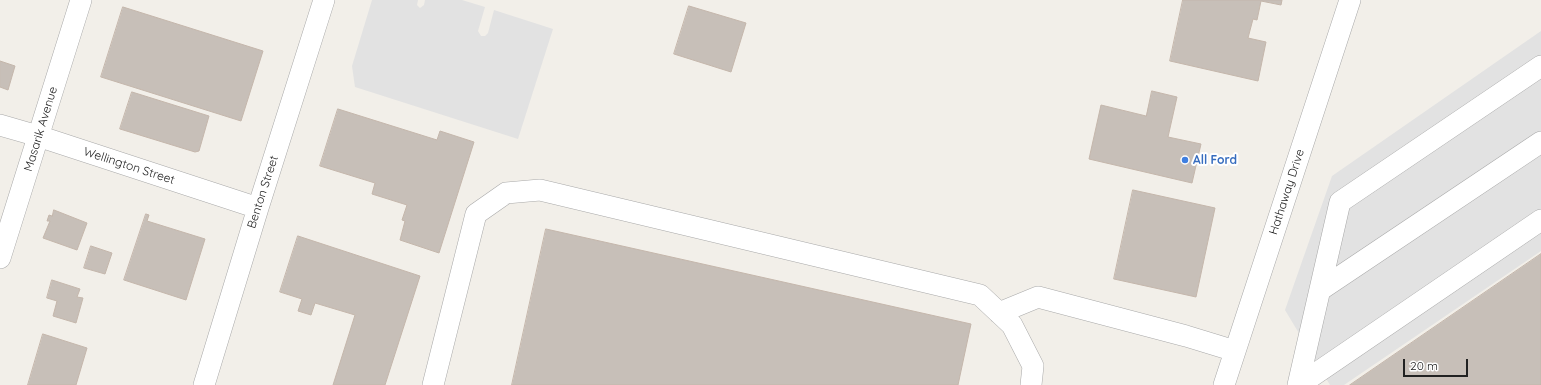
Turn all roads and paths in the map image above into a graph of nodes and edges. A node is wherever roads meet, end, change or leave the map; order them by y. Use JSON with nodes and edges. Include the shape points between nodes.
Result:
{"nodes":[{"id":1,"x":81,"y":0,"type":"edge"},
{"id":2,"x":324,"y":0,"type":"edge"},
{"id":3,"x":1350,"y":0,"type":"edge"},
{"id":4,"x":1541,"y":66,"type":"edge"},
{"id":5,"x":0,"y":125,"type":"edge"},
{"id":6,"x":38,"y":136,"type":"junction"},
{"id":7,"x":1541,"y":142,"type":"edge"},
{"id":8,"x":258,"y":208,"type":"junction"},
{"id":9,"x":1541,"y":220,"type":"edge"},
{"id":10,"x":0,"y":258,"type":"edge"},
{"id":11,"x":1320,"y":290,"type":"junction"},
{"id":12,"x":999,"y":313,"type":"junction"},
{"id":13,"x":1235,"y":351,"type":"junction"},
{"id":14,"x":204,"y":385,"type":"edge"},
{"id":15,"x":432,"y":385,"type":"edge"},
{"id":16,"x":1031,"y":385,"type":"edge"},
{"id":17,"x":1224,"y":385,"type":"edge"},
{"id":18,"x":1299,"y":385,"type":"edge"}],
"edges":[{"from":1,"to":6,"type":"street","name":"Masarik Avenue"},
{"from":2,"to":8,"type":"street","name":"Benton Street"},
{"from":3,"to":13,"type":"street","name":"Hathaway Drive"},
{"from":4,"to":11,"type":"street","via":[[1340,202]]},
{"from":5,"to":6,"type":"street","name":"Wellington Street"},
{"from":6,"to":8,"type":"street","name":"Wellington Street"},
{"from":6,"to":10,"type":"street","name":"Masarik Avenue"},
{"from":7,"to":11,"type":"street"},
{"from":8,"to":14,"type":"street","name":"Benton Street"},
{"from":9,"to":18,"type":"street"},
{"from":11,"to":18,"type":"street"},
{"from":12,"to":13,"type":"street","via":[[1038,297]]},
{"from":12,"to":15,"type":"street","via":[[980,295],[540,190],[506,193],[476,214]]},
{"from":12,"to":16,"type":"street","via":[[1012,325],[1033,366]]},
{"from":13,"to":17,"type":"street","name":"Hathaway Drive"}]}
